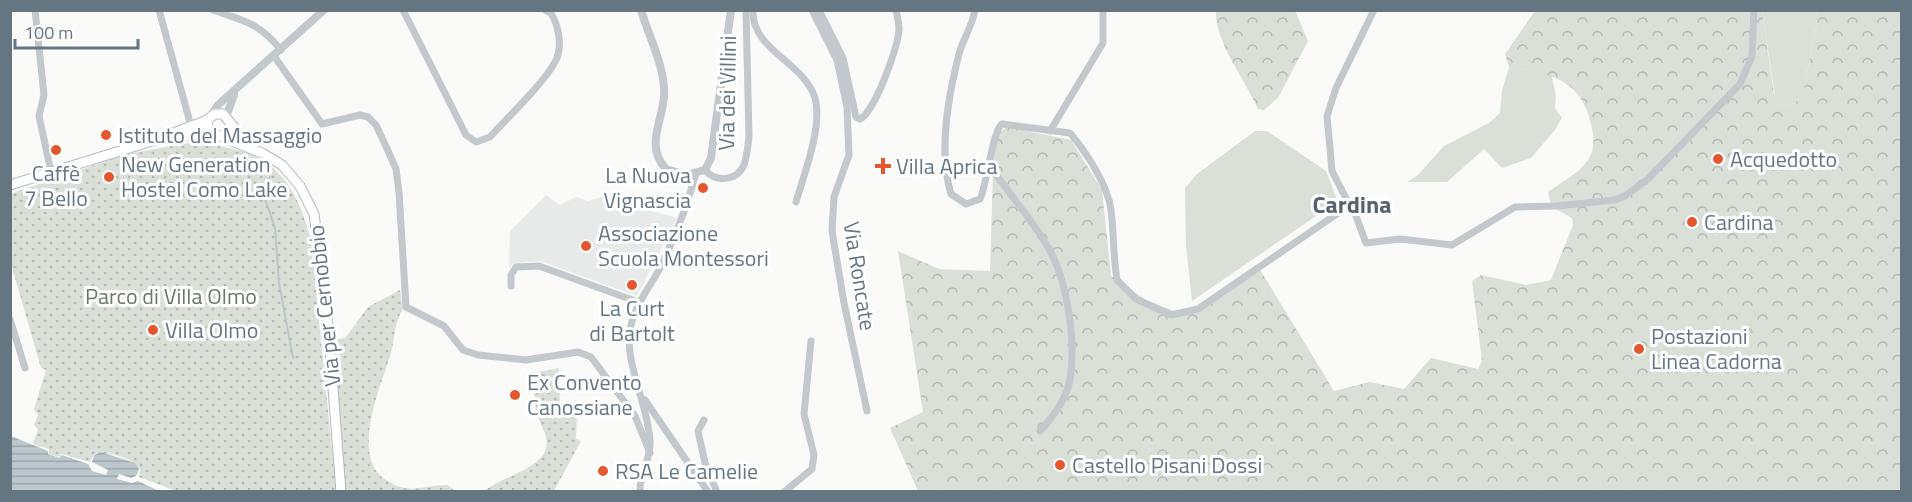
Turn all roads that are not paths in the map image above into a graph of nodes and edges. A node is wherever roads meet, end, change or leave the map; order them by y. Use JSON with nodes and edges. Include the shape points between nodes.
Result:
{"nodes":[{"id":1,"x":35,"y":10,"type":"edge"},
{"id":2,"x":159,"y":10,"type":"edge"},
{"id":3,"x":213,"y":10,"type":"edge"},
{"id":4,"x":324,"y":10,"type":"edge"},
{"id":5,"x":403,"y":10,"type":"edge"},
{"id":6,"x":545,"y":10,"type":"edge"},
{"id":7,"x":640,"y":10,"type":"edge"},
{"id":8,"x":731,"y":10,"type":"edge"},
{"id":9,"x":746,"y":10,"type":"edge"},
{"id":10,"x":753,"y":10,"type":"edge"},
{"id":11,"x":812,"y":10,"type":"edge"},
{"id":12,"x":819,"y":10,"type":"edge"},
{"id":13,"x":896,"y":10,"type":"edge"},
{"id":14,"x":975,"y":10,"type":"edge"},
{"id":15,"x":1103,"y":10,"type":"edge"},
{"id":16,"x":1374,"y":10,"type":"edge"},
{"id":17,"x":1754,"y":10,"type":"edge"},
{"id":18,"x":278,"y":53,"type":"junction"},
{"id":19,"x":235,"y":92,"type":"junction"},
{"id":20,"x":209,"y":118,"type":"junction"},
{"id":21,"x":227,"y":119,"type":"junction"},
{"id":22,"x":190,"y":126,"type":"junction"},
{"id":23,"x":1050,"y":131,"type":"junction"},
{"id":24,"x":214,"y":133,"type":"junction"},
{"id":25,"x":152,"y":141,"type":"junction"},
{"id":26,"x":251,"y":148,"type":"junction"},
{"id":27,"x":990,"y":170,"type":"junction"},
{"id":28,"x":700,"y":171,"type":"junction"},
{"id":29,"x":51,"y":172,"type":"junction"},
{"id":30,"x":10,"y":185,"type":"edge"},
{"id":31,"x":796,"y":202,"type":"dead end"},
{"id":32,"x":1347,"y":202,"type":"junction"},
{"id":33,"x":511,"y":286,"type":"dead end"},
{"id":34,"x":638,"y":302,"type":"junction"},
{"id":35,"x":10,"y":319,"type":"edge"},
{"id":36,"x":811,"y":341,"type":"dead end"},
{"id":37,"x":11,"y":356,"type":"edge"},
{"id":38,"x":21,"y":356,"type":"junction"},
{"id":39,"x":25,"y":368,"type":"dead end"},
{"id":40,"x":644,"y":398,"type":"junction"},
{"id":41,"x":867,"y":411,"type":"dead end"},
{"id":42,"x":704,"y":420,"type":"dead end"},
{"id":43,"x":1040,"y":431,"type":"dead end"},
{"id":44,"x":650,"y":453,"type":"junction"},
{"id":45,"x":342,"y":492,"type":"edge"},
{"id":46,"x":640,"y":492,"type":"edge"},
{"id":47,"x":708,"y":492,"type":"edge"},
{"id":48,"x":717,"y":492,"type":"edge"},
{"id":49,"x":784,"y":492,"type":"edge"}],
"edges":[{"from":1,"to":29,"type":"street","via":[[44,95],[39,116]]},
{"from":2,"to":22,"type":"street"},
{"from":3,"to":18,"type":"street","via":[[266,31]]},
{"from":4,"to":18,"type":"street"},
{"from":5,"to":6,"type":"street","via":[[465,135],[477,142],[490,137],[554,64],[559,44],[557,24]]},
{"from":7,"to":28,"type":"street","via":[[663,78],[664,98],[655,144],[658,158],[672,172],[686,175]]},
{"from":8,"to":28,"type":"street","via":[[711,158]]},
{"from":9,"to":28,"type":"street","name":"Via dei Villini","via":[[746,157],[740,170],[730,177],[719,180]]},
{"from":10,"to":31,"type":"street","name":"Via dei Villini","via":[[758,34],[804,78],[815,99],[810,154]]},
{"from":11,"to":41,"type":"street","name":"Via Roncate","via":[[837,60],[847,107],[849,155],[836,189],[832,231]]},
{"from":12,"to":13,"type":"street","via":[[843,58],[860,119],[873,106],[885,74],[899,30]]},
{"from":14,"to":27,"type":"street","via":[[972,27],[959,52],[946,123],[947,180],[951,194],[966,204],[980,199]]},
{"from":15,"to":23,"type":"street","via":[[1103,43]]},
{"from":16,"to":32,"type":"street","via":[[1336,88],[1327,116],[1332,171]]},
{"from":17,"to":32,"type":"street","via":[[1752,56],[1740,84],[1648,179],[1625,196],[1557,206],[1515,207],[1452,245],[1400,239],[1366,243]]},
{"from":18,"to":19,"type":"street"},
{"from":18,"to":44,"type":"street","via":[[322,124],[360,115],[376,125],[396,169],[406,308],[444,326],[463,350],[478,355],[526,360],[578,352],[591,357],[635,416]]},
{"from":19,"to":20,"type":"street"},
{"from":19,"to":21,"type":"street"},
{"from":20,"to":21,"type":"main road","via":[[219,113]]},
{"from":20,"to":22,"type":"main road"},
{"from":20,"to":24,"type":"main road"},
{"from":21,"to":24,"type":"main road","via":[[227,129]]},
{"from":21,"to":26,"type":"main road","name":"Via per Cernobbio"},
{"from":22,"to":25,"type":"main road"},
{"from":23,"to":27,"type":"street","via":[[1002,124],[993,141]]},
{"from":23,"to":32,"type":"street","via":[[1070,134],[1103,186],[1111,208],[1116,280],[1136,299],[1171,315],[1198,309],[1215,299],[1344,209]]},
{"from":24,"to":25,"type":"main road"},
{"from":24,"to":26,"type":"main road","name":"Via per Cernobbio"},
{"from":25,"to":29,"type":"main road"},
{"from":26,"to":45,"type":"main road","name":"Via per Cernobbio","via":[[282,165],[300,186],[314,214]]},
{"from":27,"to":43,"type":"street","via":[[1049,248],[1058,267],[1069,315],[1070,381],[1061,403]]},
{"from":28,"to":34,"type":"street","via":[[660,268]]},
{"from":29,"to":30,"type":"main road"},
{"from":33,"to":34,"type":"street","via":[[516,267],[539,266]]},
{"from":34,"to":40,"type":"street","via":[[630,331],[630,357]]},
{"from":35,"to":38,"type":"street"},
{"from":36,"to":49,"type":"street","via":[[804,414],[814,455],[812,469]]},
{"from":37,"to":38,"type":"street"},
{"from":38,"to":39,"type":"street"},
{"from":40,"to":44,"type":"street"},
{"from":40,"to":47,"type":"street"},
{"from":42,"to":48,"type":"street","via":[[698,431]]},
{"from":44,"to":46,"type":"street"}]}
